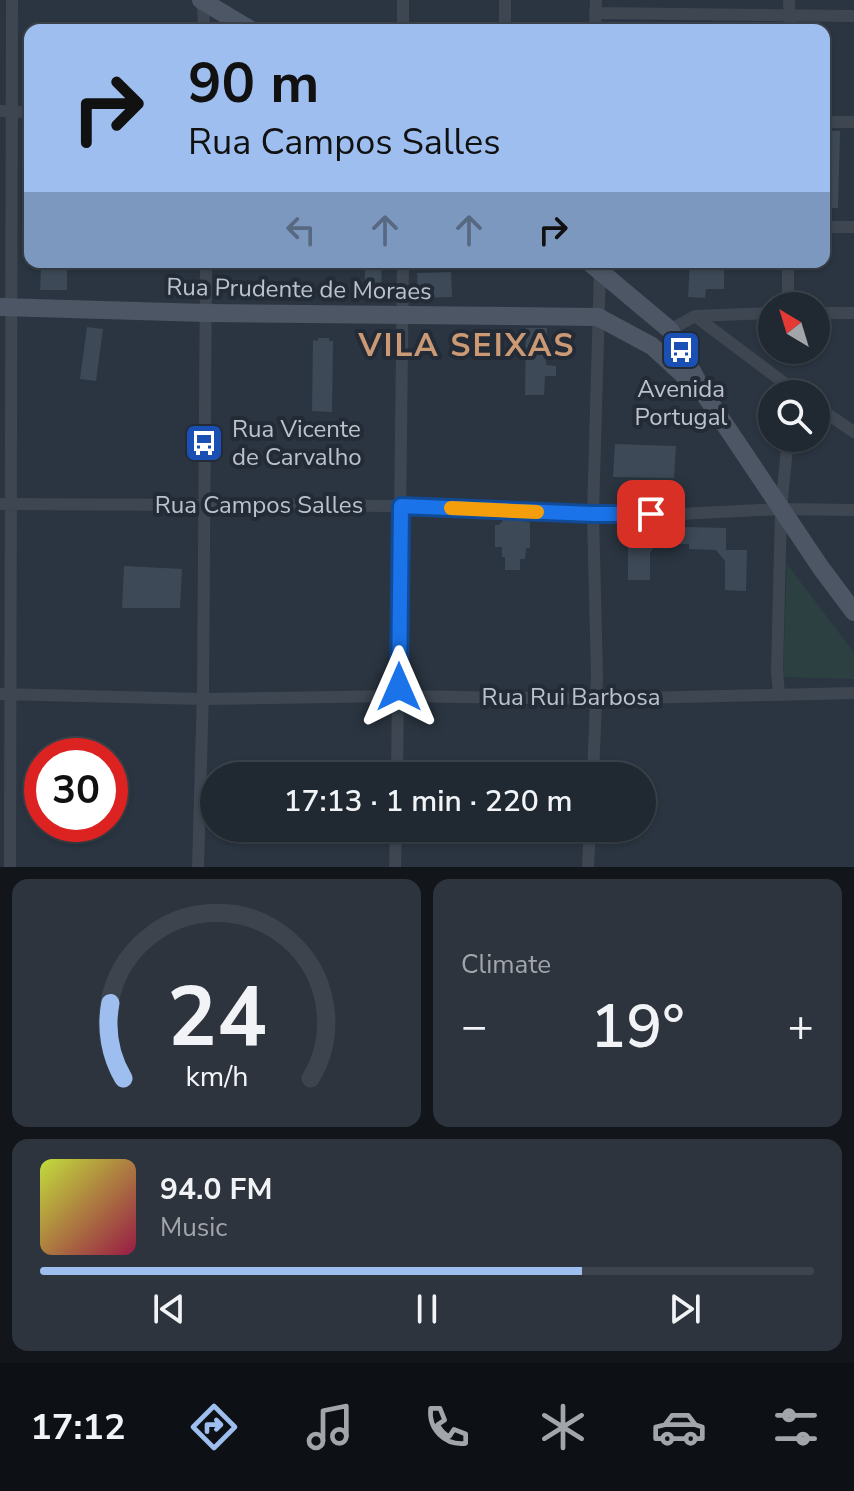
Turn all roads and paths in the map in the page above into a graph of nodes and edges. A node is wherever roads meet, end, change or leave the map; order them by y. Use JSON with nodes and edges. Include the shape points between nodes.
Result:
{"nodes":[{"id":1,"x":12,"y":0,"type":"edge"},
{"id":2,"x":203,"y":0,"type":"edge"},
{"id":3,"x":403,"y":0,"type":"edge"},
{"id":4,"x":505,"y":0,"type":"edge"},
{"id":5,"x":789,"y":0,"type":"edge"},
{"id":6,"x":596,"y":7,"type":"edge"},
{"id":7,"x":789,"y":16,"type":"junction"},
{"id":8,"x":854,"y":16,"type":"edge"},
{"id":9,"x":204,"y":24,"type":"edge"},
{"id":10,"x":241,"y":24,"type":"edge"},
{"id":11,"x":403,"y":24,"type":"edge"},
{"id":12,"x":505,"y":24,"type":"edge"},
{"id":13,"x":790,"y":24,"type":"edge"},
{"id":14,"x":6,"y":111,"type":"edge"},
{"id":15,"x":830,"y":122,"type":"edge"},
{"id":16,"x":854,"y":122,"type":"edge"},
{"id":17,"x":830,"y":227,"type":"edge"},
{"id":18,"x":854,"y":227,"type":"edge"},
{"id":19,"x":206,"y":268,"type":"edge"},
{"id":20,"x":403,"y":268,"type":"edge"},
{"id":21,"x":596,"y":268,"type":"edge"},
{"id":22,"x":599,"y":268,"type":"edge"},
{"id":23,"x":788,"y":268,"type":"edge"},
{"id":24,"x":788,"y":292,"type":"edge"},
{"id":25,"x":5,"y":307,"type":"edge"},
{"id":26,"x":206,"y":313,"type":"junction"},
{"id":27,"x":830,"y":313,"type":"edge"},
{"id":28,"x":854,"y":313,"type":"edge"},
{"id":29,"x":403,"y":314,"type":"junction"},
{"id":30,"x":758,"y":314,"type":"edge"},
{"id":31,"x":695,"y":316,"type":"junction"},
{"id":32,"x":598,"y":317,"type":"junction"},
{"id":33,"x":670,"y":330,"type":"junction"},
{"id":34,"x":652,"y":346,"type":"junction"},
{"id":35,"x":778,"y":380,"type":"edge"},
{"id":36,"x":705,"y":395,"type":"junction"},
{"id":37,"x":830,"y":416,"type":"edge"},
{"id":38,"x":854,"y":432,"type":"edge"},
{"id":39,"x":787,"y":452,"type":"edge"},
{"id":40,"x":6,"y":504,"type":"edge"},
{"id":41,"x":205,"y":506,"type":"junction"},
{"id":42,"x":401,"y":506,"type":"junction"},
{"id":43,"x":781,"y":509,"type":"junction"},
{"id":44,"x":854,"y":510,"type":"edge"},
{"id":45,"x":593,"y":514,"type":"junction"},
{"id":46,"x":854,"y":612,"type":"edge"},
{"id":47,"x":854,"y":693,"type":"edge"},
{"id":48,"x":6,"y":694,"type":"edge"},
{"id":49,"x":779,"y":695,"type":"junction"},
{"id":50,"x":399,"y":696,"type":"junction"},
{"id":51,"x":203,"y":699,"type":"junction"},
{"id":52,"x":597,"y":699,"type":"junction"},
{"id":53,"x":397,"y":762,"type":"edge"},
{"id":54,"x":594,"y":762,"type":"edge"},
{"id":55,"x":396,"y":842,"type":"edge"},
{"id":56,"x":589,"y":842,"type":"edge"},
{"id":57,"x":10,"y":867,"type":"edge"},
{"id":58,"x":198,"y":867,"type":"edge"},
{"id":59,"x":395,"y":867,"type":"edge"},
{"id":60,"x":588,"y":867,"type":"edge"}],
"edges":[{"from":1,"to":14,"type":"street"},
{"from":2,"to":9,"type":"street"},
{"from":2,"to":10,"type":"main road"},
{"from":3,"to":11,"type":"street"},
{"from":4,"to":12,"type":"street"},
{"from":5,"to":7,"type":"street"},
{"from":6,"to":7,"type":"street"},
{"from":7,"to":8,"type":"street"},
{"from":7,"to":13,"type":"street"},
{"from":14,"to":25,"type":"street"},
{"from":15,"to":16,"type":"street"},
{"from":17,"to":18,"type":"street"},
{"from":19,"to":26,"type":"street"},
{"from":20,"to":29,"type":"street"},
{"from":21,"to":32,"type":"street"},
{"from":22,"to":33,"type":"main road"},
{"from":23,"to":24,"type":"street"},
{"from":25,"to":26,"type":"main road","name":"Rua Prudente de Moraes"},
{"from":25,"to":40,"type":"street"},
{"from":26,"to":29,"type":"main road","name":"Rua Prudente de Moraes"},
{"from":26,"to":41,"type":"street"},
{"from":27,"to":28,"type":"street"},
{"from":29,"to":32,"type":"main road","name":"Rua Prudente de Moraes"},
{"from":29,"to":42,"type":"street"},
{"from":30,"to":31,"type":"street"},
{"from":31,"to":33,"type":"street"},
{"from":31,"to":35,"type":"street"},
{"from":32,"to":34,"type":"main road"},
{"from":32,"to":45,"type":"street"},
{"from":33,"to":34,"type":"main road"},
{"from":33,"to":36,"type":"main road"},
{"from":34,"to":36,"type":"main road"},
{"from":36,"to":43,"type":"main road"},
{"from":37,"to":38,"type":"street"},
{"from":39,"to":43,"type":"street"},
{"from":40,"to":41,"type":"street","name":"Rua Campos Salles"},
{"from":40,"to":48,"type":"street"},
{"from":41,"to":42,"type":"street","name":"Rua Campos Salles"},
{"from":41,"to":51,"type":"street"},
{"from":42,"to":45,"type":"street","name":"Rua Campos Salles"},
{"from":42,"to":50,"type":"street"},
{"from":43,"to":44,"type":"street","name":"Rua Campos Salles"},
{"from":43,"to":45,"type":"street","name":"Rua Campos Salles"},
{"from":43,"to":46,"type":"main road"},
{"from":43,"to":49,"type":"street"},
{"from":45,"to":52,"type":"street"},
{"from":47,"to":49,"type":"street","name":"Rua Rui Barbosa"},
{"from":48,"to":51,"type":"street","name":"Rua Rui Barbosa"},
{"from":48,"to":57,"type":"street"},
{"from":49,"to":52,"type":"street","name":"Rua Rui Barbosa"},
{"from":50,"to":51,"type":"street","name":"Rua Rui Barbosa"},
{"from":50,"to":52,"type":"street","name":"Rua Rui Barbosa"},
{"from":50,"to":53,"type":"street"},
{"from":51,"to":58,"type":"street"},
{"from":52,"to":54,"type":"street"},
{"from":55,"to":59,"type":"street"},
{"from":56,"to":60,"type":"street"}]}
